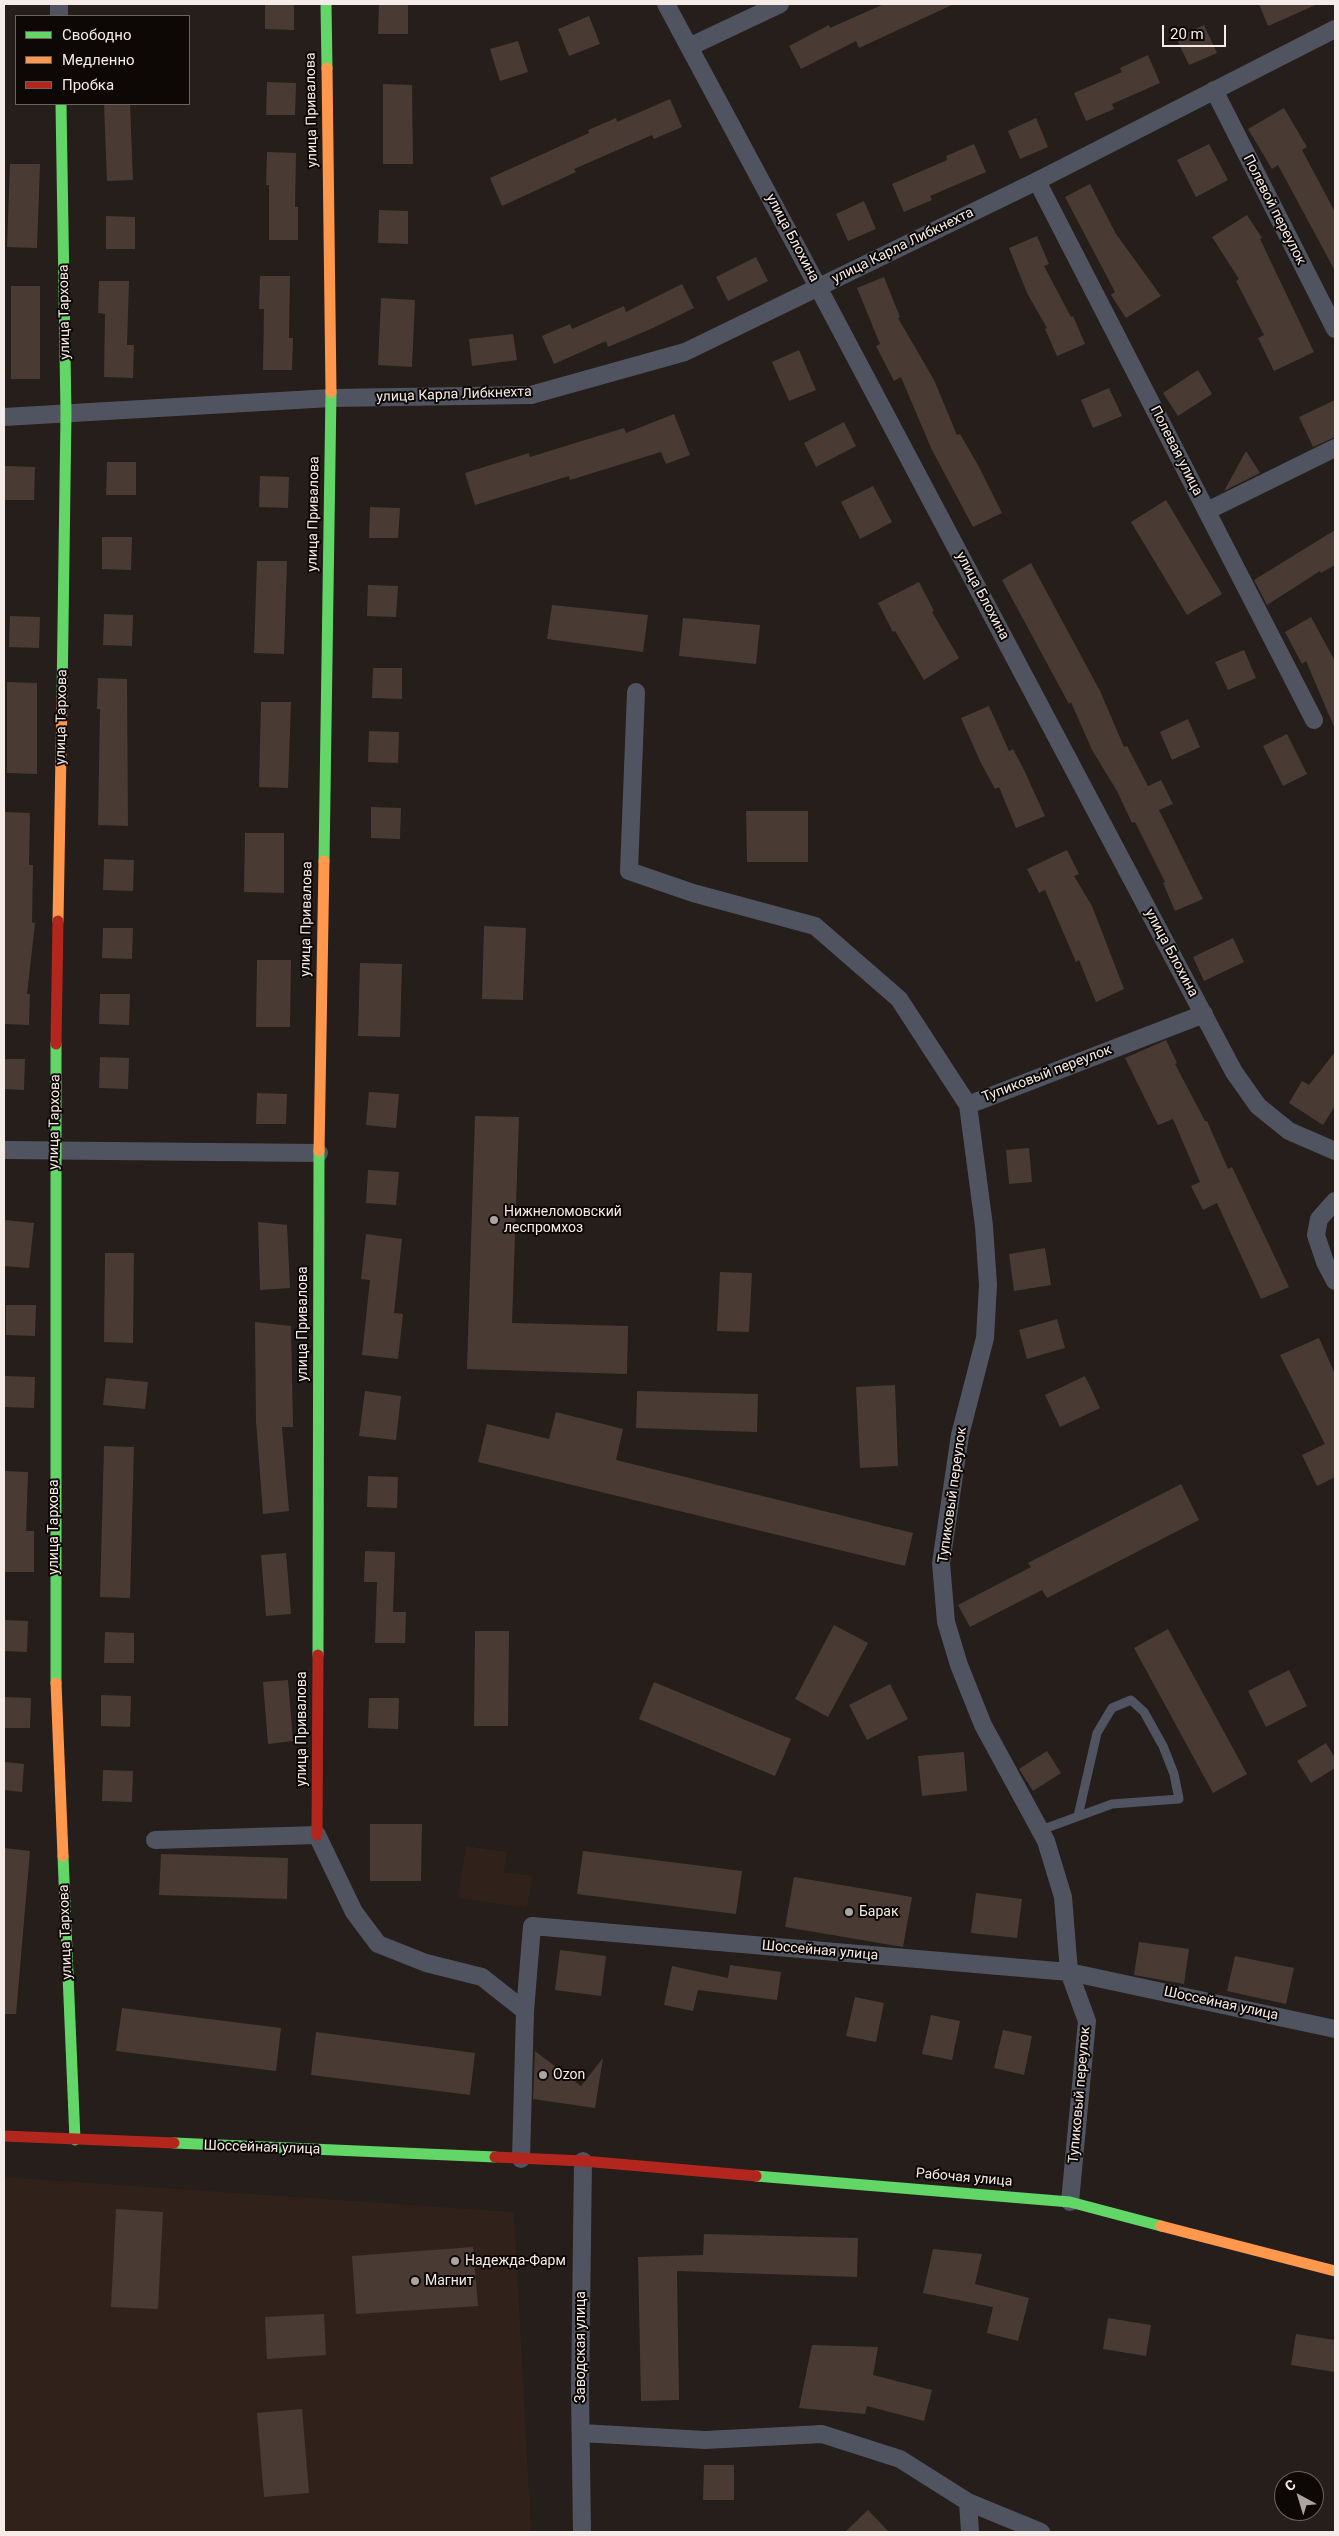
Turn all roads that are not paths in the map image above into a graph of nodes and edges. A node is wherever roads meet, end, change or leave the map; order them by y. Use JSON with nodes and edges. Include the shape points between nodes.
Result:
{"nodes":[{"id":1,"x":326,"y":4,"type":"edge"},
{"id":2,"x":666,"y":4,"type":"edge"},
{"id":3,"x":780,"y":4,"type":"edge"},
{"id":4,"x":1335,"y":29,"type":"edge"},
{"id":5,"x":689,"y":47,"type":"junction"},
{"id":6,"x":1214,"y":90,"type":"junction"},
{"id":7,"x":61,"y":105,"type":"edge"},
{"id":8,"x":1037,"y":181,"type":"junction"},
{"id":9,"x":818,"y":287,"type":"junction"},
{"id":10,"x":1335,"y":329,"type":"edge"},
{"id":11,"x":331,"y":398,"type":"junction"},
{"id":12,"x":66,"y":414,"type":"junction"},
{"id":13,"x":4,"y":417,"type":"edge"},
{"id":14,"x":1335,"y":448,"type":"edge"},
{"id":15,"x":1207,"y":512,"type":"junction"},
{"id":16,"x":636,"y":692,"type":"dead end"},
{"id":17,"x":1314,"y":720,"type":"dead end"},
{"id":18,"x":1204,"y":1014,"type":"junction"},
{"id":19,"x":968,"y":1105,"type":"junction"},
{"id":20,"x":4,"y":1150,"type":"edge"},
{"id":21,"x":55,"y":1150,"type":"junction"},
{"id":22,"x":1335,"y":1151,"type":"edge"},
{"id":23,"x":319,"y":1154,"type":"junction"},
{"id":24,"x":1335,"y":1201,"type":"edge"},
{"id":25,"x":1335,"y":1281,"type":"edge"},
{"id":26,"x":1078,"y":1816,"type":"junction"},
{"id":27,"x":1040,"y":1830,"type":"junction"},
{"id":28,"x":317,"y":1835,"type":"junction"},
{"id":29,"x":155,"y":1840,"type":"dead end"},
{"id":30,"x":1070,"y":1972,"type":"junction"},
{"id":31,"x":525,"y":2010,"type":"junction"},
{"id":32,"x":1335,"y":2028,"type":"edge"},
{"id":33,"x":6,"y":2140,"type":"edge"},
{"id":34,"x":75,"y":2140,"type":"junction"},
{"id":35,"x":521,"y":2159,"type":"junction"},
{"id":36,"x":583,"y":2162,"type":"junction"},
{"id":37,"x":1070,"y":2202,"type":"junction"},
{"id":38,"x":1335,"y":2271,"type":"edge"},
{"id":39,"x":580,"y":2433,"type":"junction"},
{"id":40,"x":968,"y":2502,"type":"junction"},
{"id":41,"x":582,"y":2532,"type":"edge"},
{"id":42,"x":970,"y":2532,"type":"edge"},
{"id":43,"x":1041,"y":2532,"type":"edge"}],
"edges":[{"from":1,"to":11,"type":"street","name":"улица Привалова"},
{"from":2,"to":5,"type":"street","name":"улица Блохина"},
{"from":3,"to":5,"type":"street"},
{"from":4,"to":6,"type":"street","name":"улица Карла Либкнехта"},
{"from":5,"to":9,"type":"street","name":"улица Блохина"},
{"from":6,"to":8,"type":"street","name":"улица Карла Либкнехта"},
{"from":6,"to":10,"type":"street","name":"Полевой переулок"},
{"from":7,"to":12,"type":"street","name":"улица Тархова"},
{"from":8,"to":9,"type":"street","name":"улица Карла Либкнехта"},
{"from":8,"to":15,"type":"street","name":"Полевая улица"},
{"from":9,"to":11,"type":"street","name":"улица Карла Либкнехта","via":[[686,352],[531,395]]},
{"from":9,"to":18,"type":"street","name":"улица Блохина"},
{"from":11,"to":12,"type":"street","name":"улица Карла Либкнехта"},
{"from":11,"to":23,"type":"street","name":"улица Привалова"},
{"from":12,"to":13,"type":"street","name":"улица Карла Либкнехта"},
{"from":12,"to":21,"type":"street","name":"улица Тархова"},
{"from":14,"to":15,"type":"street"},
{"from":15,"to":17,"type":"street","name":"Полевая улица"},
{"from":16,"to":19,"type":"street","via":[[629,871],[693,893],[815,926],[899,999]]},
{"from":18,"to":19,"type":"street","name":"Тупиковый переулок"},
{"from":18,"to":22,"type":"street","name":"улица Блохина","via":[[1234,1072],[1258,1106],[1289,1131]]},
{"from":19,"to":27,"type":"street","name":"Тупиковый переулок","via":[[984,1226],[988,1285],[985,1338],[960,1435],[941,1563],[946,1622],[983,1725]]},
{"from":20,"to":21,"type":"street"},
{"from":21,"to":23,"type":"street"},
{"from":21,"to":34,"type":"street","name":"улица Тархова","via":[[54,1644]]},
{"from":23,"to":28,"type":"street","name":"улица Привалова"},
{"from":24,"to":25,"type":"street","via":[[1319,1219],[1316,1236]]},
{"from":26,"to":26,"type":"lane","via":[[1112,1804],[1179,1800],[1174,1774],[1163,1746],[1144,1712],[1132,1700],[1112,1708],[1097,1734]]},
{"from":26,"to":27,"type":"lane"},
{"from":27,"to":30,"type":"street","name":"Тупиковый переулок","via":[[1063,1897]]},
{"from":28,"to":29,"type":"street"},
{"from":28,"to":31,"type":"street","via":[[354,1912],[378,1944],[426,1963],[482,1977]]},
{"from":30,"to":31,"type":"street","name":"Шоссейная улица","via":[[532,1926]]},
{"from":30,"to":32,"type":"street","name":"Шоссейная улица"},
{"from":30,"to":37,"type":"street","name":"Тупиковый переулок","via":[[1087,2021]]},
{"from":31,"to":35,"type":"street","name":"Шоссейная улица"},
{"from":33,"to":34,"type":"street","name":"Шоссейная улица"},
{"from":34,"to":35,"type":"street","name":"Шоссейная улица"},
{"from":35,"to":36,"type":"street","name":"Шоссейная улица"},
{"from":36,"to":37,"type":"street","name":"Рабочая улица"},
{"from":36,"to":39,"type":"street","name":"Заводская улица"},
{"from":37,"to":38,"type":"street","name":"Рабочая улица"},
{"from":39,"to":40,"type":"street","via":[[705,2440],[822,2434],[900,2459]]},
{"from":39,"to":41,"type":"street","name":"Заводская улица"},
{"from":40,"to":42,"type":"street"},
{"from":40,"to":43,"type":"street"}]}
